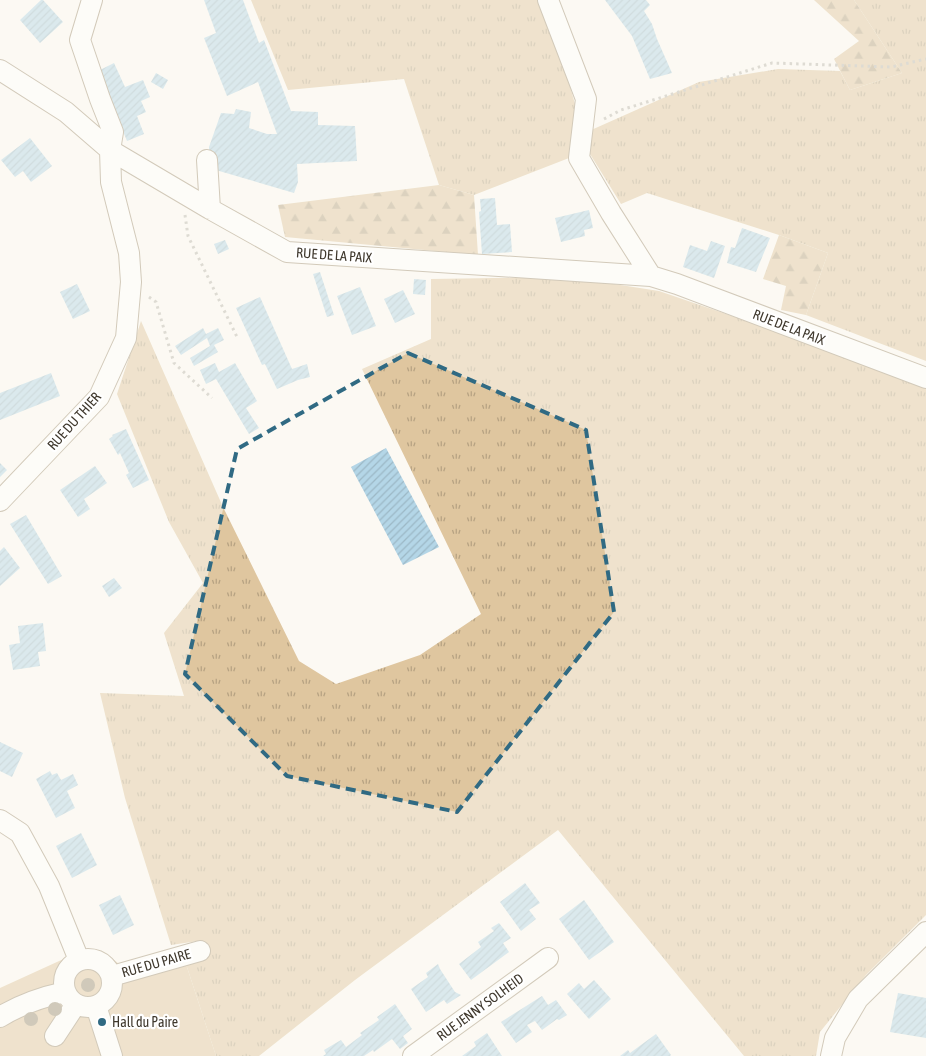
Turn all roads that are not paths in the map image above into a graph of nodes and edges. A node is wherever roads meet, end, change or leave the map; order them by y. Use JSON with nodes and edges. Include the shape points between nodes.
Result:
{"nodes":[{"id":1,"x":92,"y":0,"type":"edge"},
{"id":2,"x":548,"y":0,"type":"edge"},
{"id":3,"x":0,"y":70,"type":"edge"},
{"id":4,"x":110,"y":150,"type":"junction"},
{"id":5,"x":207,"y":160,"type":"dead end"},
{"id":6,"x":210,"y":209,"type":"junction"},
{"id":7,"x":652,"y":276,"type":"junction"},
{"id":8,"x":926,"y":378,"type":"edge"},
{"id":9,"x":0,"y":501,"type":"edge"},
{"id":10,"x":0,"y":820,"type":"edge"},
{"id":11,"x":926,"y":932,"type":"edge"},
{"id":12,"x":200,"y":951,"type":"dead end"},
{"id":13,"x":548,"y":958,"type":"dead end"},
{"id":14,"x":80,"y":960,"type":"junction"},
{"id":15,"x":112,"y":976,"type":"junction"},
{"id":16,"x":71,"y":998,"type":"junction"},
{"id":17,"x":96,"y":1006,"type":"junction"},
{"id":18,"x":0,"y":1017,"type":"edge"},
{"id":19,"x":55,"y":1036,"type":"dead end"},
{"id":20,"x":112,"y":1056,"type":"edge"},
{"id":21,"x":413,"y":1056,"type":"edge"},
{"id":22,"x":831,"y":1056,"type":"edge"}],
"edges":[{"from":1,"to":4,"type":"street","via":[[80,40],[113,132]]},
{"from":2,"to":7,"type":"street","via":[[586,99],[579,158]]},
{"from":3,"to":4,"type":"street","name":"RUE DE LA PAIX","via":[[66,112]]},
{"from":4,"to":6,"type":"street","name":"RUE DE LA PAIX"},
{"from":4,"to":9,"type":"street","name":"RUE DU THIER","via":[[110,182],[129,253],[131,282],[126,338],[99,397]]},
{"from":5,"to":6,"type":"street"},
{"from":6,"to":7,"type":"street","name":"RUE DE LA PAIX","via":[[288,252]]},
{"from":7,"to":8,"type":"street","name":"RUE DE LA PAIX"},
{"from":10,"to":14,"type":"street","via":[[20,833],[48,886]]},
{"from":11,"to":22,"type":"street","via":[[858,999],[835,1038]]},
{"from":12,"to":15,"type":"street","name":"RUE DU PAIRE"},
{"from":13,"to":21,"type":"street","name":"RUE JENNY SOLHEID"},
{"from":14,"to":15,"type":"street","name":"RUE DU PAIRE","via":[[87,958],[102,962]]},
{"from":14,"to":16,"type":"street","via":[[67,970],[63,985]]},
{"from":15,"to":17,"type":"street","name":"RUE DU PAIRE","via":[[108,997]]},
{"from":16,"to":17,"type":"street","via":[[82,1006]]},
{"from":16,"to":18,"type":"street","via":[[41,997]]},
{"from":16,"to":19,"type":"street"},
{"from":17,"to":20,"type":"street"}]}
